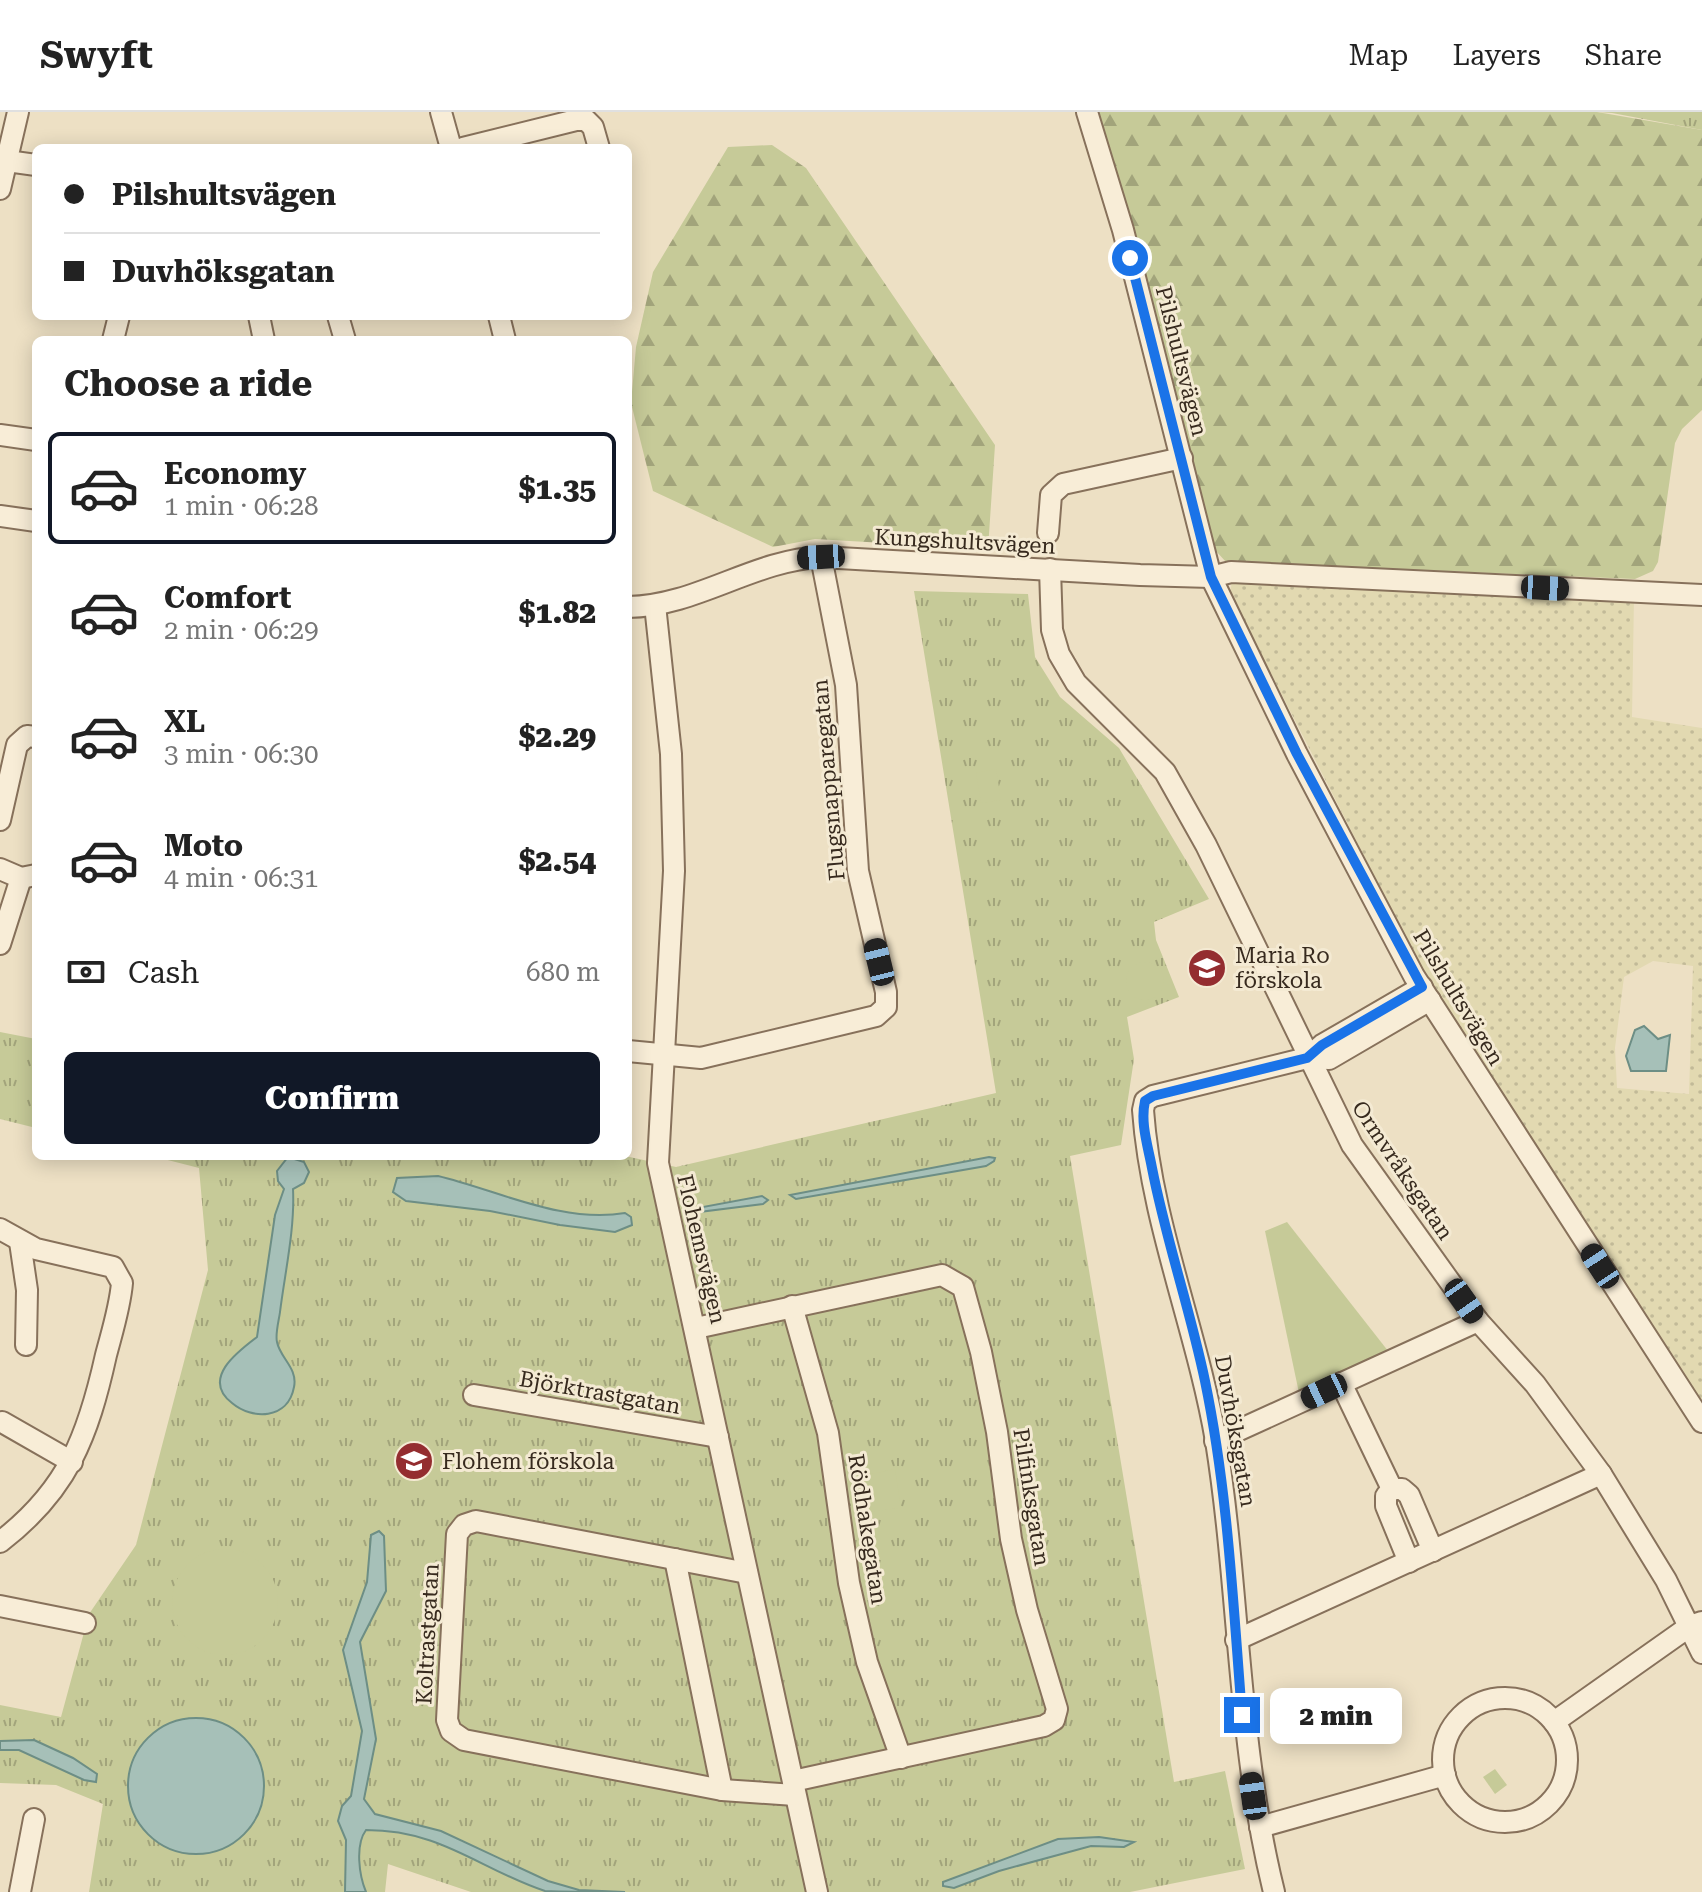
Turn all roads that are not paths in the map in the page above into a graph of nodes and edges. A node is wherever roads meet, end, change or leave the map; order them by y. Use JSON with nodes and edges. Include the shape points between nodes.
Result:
{"nodes":[{"id":1,"x":18,"y":112,"type":"edge"},
{"id":2,"x":441,"y":112,"type":"edge"},
{"id":3,"x":1087,"y":112,"type":"edge"},
{"id":4,"x":450,"y":144,"type":"edge"},
{"id":5,"x":479,"y":144,"type":"edge"},
{"id":6,"x":598,"y":144,"type":"edge"},
{"id":7,"x":7,"y":161,"type":"junction"},
{"id":8,"x":32,"y":164,"type":"edge"},
{"id":9,"x":0,"y":189,"type":"edge"},
{"id":10,"x":0,"y":435,"type":"edge"},
{"id":11,"x":32,"y":439,"type":"edge"},
{"id":12,"x":1182,"y":458,"type":"junction"},
{"id":13,"x":0,"y":516,"type":"edge"},
{"id":14,"x":32,"y":520,"type":"edge"},
{"id":15,"x":1048,"y":533,"type":"dead end"},
{"id":16,"x":821,"y":557,"type":"junction"},
{"id":17,"x":1050,"y":569,"type":"junction"},
{"id":18,"x":1211,"y":577,"type":"junction"},
{"id":19,"x":1702,"y":595,"type":"edge"},
{"id":20,"x":655,"y":605,"type":"junction"},
{"id":21,"x":632,"y":607,"type":"edge"},
{"id":22,"x":32,"y":737,"type":"edge"},
{"id":23,"x":0,"y":820,"type":"edge"},
{"id":24,"x":0,"y":869,"type":"edge"},
{"id":25,"x":29,"y":877,"type":"edge"},
{"id":26,"x":0,"y":944,"type":"edge"},
{"id":27,"x":1426,"y":993,"type":"junction"},
{"id":28,"x":632,"y":1052,"type":"edge"},
{"id":29,"x":663,"y":1056,"type":"junction"},
{"id":30,"x":1307,"y":1058,"type":"junction"},
{"id":31,"x":0,"y":1229,"type":"edge"},
{"id":32,"x":20,"y":1242,"type":"junction"},
{"id":33,"x":792,"y":1306,"type":"junction"},
{"id":34,"x":1478,"y":1321,"type":"junction"},
{"id":35,"x":696,"y":1328,"type":"junction"},
{"id":36,"x":26,"y":1345,"type":"dead end"},
{"id":37,"x":1341,"y":1383,"type":"junction"},
{"id":38,"x":474,"y":1395,"type":"dead end"},
{"id":39,"x":2,"y":1422,"type":"dead end"},
{"id":40,"x":1702,"y":1422,"type":"edge"},
{"id":41,"x":718,"y":1437,"type":"junction"},
{"id":42,"x":1215,"y":1441,"type":"junction"},
{"id":43,"x":72,"y":1462,"type":"junction"},
{"id":44,"x":1601,"y":1474,"type":"junction"},
{"id":45,"x":1392,"y":1489,"type":"junction"},
{"id":46,"x":0,"y":1542,"type":"edge"},
{"id":47,"x":1433,"y":1551,"type":"junction"},
{"id":48,"x":675,"y":1559,"type":"junction"},
{"id":49,"x":1409,"y":1562,"type":"junction"},
{"id":50,"x":747,"y":1573,"type":"junction"},
{"id":51,"x":0,"y":1606,"type":"edge"},
{"id":52,"x":1702,"y":1607,"type":"edge"},
{"id":53,"x":85,"y":1623,"type":"dead end"},
{"id":54,"x":1696,"y":1624,"type":"edge"},
{"id":55,"x":1236,"y":1640,"type":"junction"},
{"id":56,"x":1702,"y":1653,"type":"edge"},
{"id":57,"x":1554,"y":1722,"type":"junction"},
{"id":58,"x":901,"y":1758,"type":"junction"},
{"id":59,"x":1445,"y":1775,"type":"junction"},
{"id":60,"x":794,"y":1788,"type":"junction"},
{"id":61,"x":722,"y":1790,"type":"junction"},
{"id":62,"x":34,"y":1819,"type":"dead end"},
{"id":63,"x":1260,"y":1827,"type":"junction"},
{"id":64,"x":20,"y":1892,"type":"edge"},
{"id":65,"x":817,"y":1892,"type":"edge"},
{"id":66,"x":1274,"y":1892,"type":"edge"}],
"edges":[{"from":1,"to":7,"type":"street"},
{"from":2,"to":4,"type":"street"},
{"from":3,"to":12,"type":"street","name":"Pilshultsvägen"},
{"from":5,"to":6,"type":"street","via":[[586,120]]},
{"from":7,"to":8,"type":"street"},
{"from":7,"to":9,"type":"street"},
{"from":10,"to":11,"type":"street"},
{"from":12,"to":15,"type":"street","via":[[1063,484],[1051,495]]},
{"from":12,"to":18,"type":"street","name":"Pilshultsvägen"},
{"from":13,"to":14,"type":"street"},
{"from":16,"to":17,"type":"street","name":"Kungshultsvägen"},
{"from":16,"to":20,"type":"street","name":"Kungshultsvägen","via":[[785,561]]},
{"from":16,"to":29,"type":"street","name":"Flugsnapparegatan","via":[[846,685],[858,871],[886,1007],[876,1016],[701,1058]]},
{"from":17,"to":18,"type":"street","name":"Kungshultsvägen"},
{"from":17,"to":30,"type":"street","name":"Ormvråksgatan","via":[[1052,630],[1059,654],[1076,683],[1165,772],[1206,845]]},
{"from":18,"to":19,"type":"street","via":[[1231,572]]},
{"from":18,"to":27,"type":"street","name":"Pilshultsvägen","via":[[1304,767]]},
{"from":20,"to":21,"type":"street","name":"Kungshultsvägen"},
{"from":20,"to":29,"type":"street","name":"Flohemsvägen","via":[[671,754],[673,844]]},
{"from":22,"to":23,"type":"street","via":[[17,745]]},
{"from":24,"to":25,"type":"street"},
{"from":25,"to":26,"type":"street"},
{"from":27,"to":30,"type":"street","name":"Duvhöksgatan","via":[[1322,1045]]},
{"from":27,"to":40,"type":"street","name":"Pilshultsvägen"},
{"from":28,"to":29,"type":"street"},
{"from":29,"to":35,"type":"street","name":"Flohemsvägen","via":[[658,1163]]},
{"from":30,"to":34,"type":"street","name":"Ormvråksgatan","via":[[1352,1145]]},
{"from":30,"to":42,"type":"street","name":"Duvhöksgatan","via":[[1145,1101],[1159,1202]]},
{"from":31,"to":32,"type":"street"},
{"from":32,"to":36,"type":"street","via":[[27,1290]]},
{"from":32,"to":43,"type":"street","via":[[113,1267],[122,1283],[92,1416]]},
{"from":33,"to":35,"type":"street","name":"Pilfinksgatan"},
{"from":33,"to":58,"type":"street","name":"Rödhakegatan","via":[[828,1433],[849,1583],[867,1662]]},
{"from":33,"to":58,"type":"street","name":"Pilfinksgatan","via":[[942,1275],[963,1287],[981,1352],[1011,1539],[1057,1709],[1054,1720],[1044,1726]]},
{"from":34,"to":37,"type":"street"},
{"from":34,"to":44,"type":"street","name":"Ormvråksgatan","via":[[1535,1384]]},
{"from":35,"to":41,"type":"street","name":"Flohemsvägen"},
{"from":37,"to":42,"type":"street"},
{"from":37,"to":45,"type":"street"},
{"from":38,"to":41,"type":"street","name":"Björktrastgatan"},
{"from":39,"to":43,"type":"street"},
{"from":41,"to":50,"type":"street","name":"Flohemsvägen"},
{"from":42,"to":55,"type":"street","name":"Duvhöksgatan","via":[[1228,1522]]},
{"from":43,"to":46,"type":"street","via":[[46,1502]]},
{"from":44,"to":47,"type":"street"},
{"from":44,"to":54,"type":"street","name":"Ormvråksgatan"},
{"from":45,"to":47,"type":"street","via":[[1409,1495]]},
{"from":45,"to":49,"type":"street","via":[[1386,1506]]},
{"from":47,"to":49,"type":"street"},
{"from":48,"to":50,"type":"street","name":"Koltrastgatan"},
{"from":48,"to":61,"type":"street"},
{"from":48,"to":61,"type":"street","name":"Koltrastgatan","via":[[476,1521],[464,1525],[457,1534],[447,1720],[451,1731],[464,1740]]},
{"from":49,"to":55,"type":"street"},
{"from":50,"to":60,"type":"street","name":"Flohemsvägen"},
{"from":51,"to":53,"type":"street"},
{"from":52,"to":54,"type":"street"},
{"from":54,"to":56,"type":"street","name":"Ormvråksgatan"},
{"from":54,"to":57,"type":"street"},
{"from":55,"to":63,"type":"street","name":"Duvhöksgatan"},
{"from":57,"to":59,"type":"street","via":[[1538,1707],[1518,1699],[1497,1698],[1473,1707],[1445,1744]]},
{"from":57,"to":59,"type":"street","via":[[1566,1745],[1563,1783],[1548,1805],[1526,1818],[1501,1822],[1476,1815],[1456,1798]]},
{"from":58,"to":60,"type":"street","name":"Pilfinksgatan"},
{"from":59,"to":63,"type":"street"},
{"from":60,"to":61,"type":"street","name":"Koltrastgatan"},
{"from":60,"to":65,"type":"street","name":"Flohemsvägen"},
{"from":62,"to":64,"type":"street"},
{"from":63,"to":66,"type":"street","name":"Duvhöksgatan"}]}
